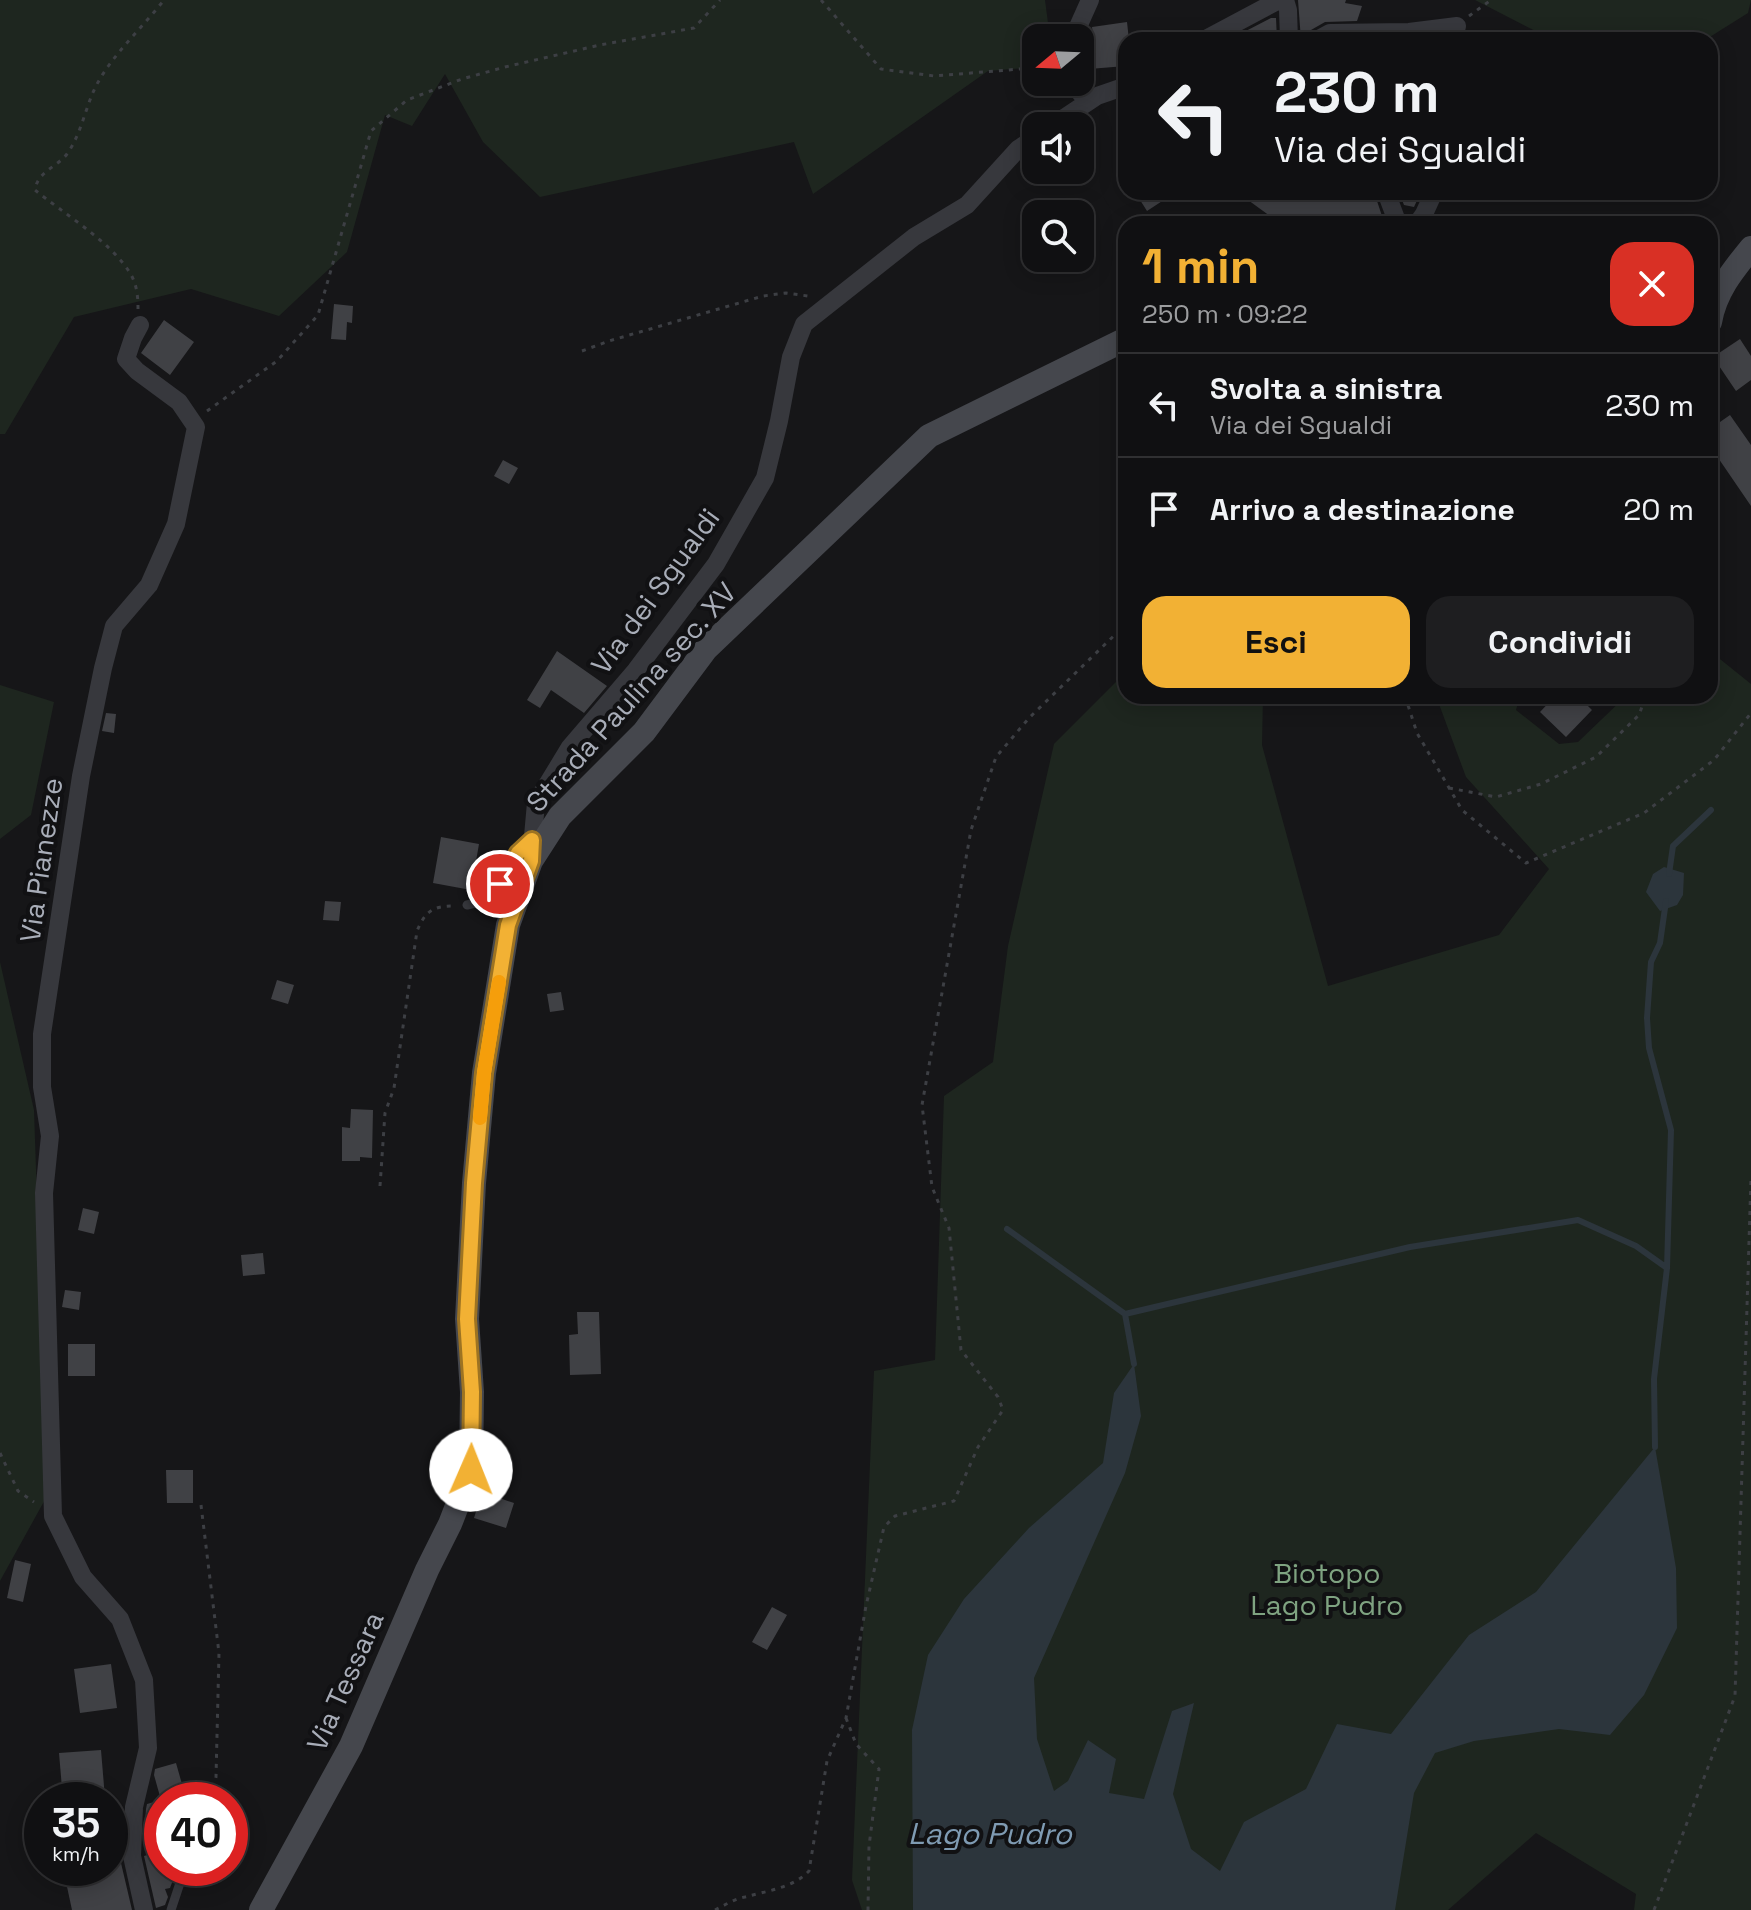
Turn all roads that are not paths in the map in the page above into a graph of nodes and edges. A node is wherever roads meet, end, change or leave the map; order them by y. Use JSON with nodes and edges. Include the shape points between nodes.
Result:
{"nodes":[{"id":1,"x":1090,"y":0,"type":"edge"},
{"id":2,"x":1279,"y":0,"type":"edge"},
{"id":3,"x":1285,"y":0,"type":"edge"},
{"id":4,"x":1079,"y":24,"type":"edge"},
{"id":5,"x":1220,"y":32,"type":"edge"},
{"id":6,"x":1289,"y":32,"type":"edge"},
{"id":7,"x":1118,"y":89,"type":"edge"},
{"id":8,"x":1083,"y":96,"type":"edge"},
{"id":9,"x":1091,"y":100,"type":"junction"},
{"id":10,"x":1073,"y":112,"type":"edge"},
{"id":11,"x":1022,"y":146,"type":"edge"},
{"id":12,"x":1751,"y":248,"type":"edge"},
{"id":13,"x":1718,"y":297,"type":"edge"},
{"id":14,"x":140,"y":325,"type":"road end"},
{"id":15,"x":1118,"y":343,"type":"edge"},
{"id":16,"x":531,"y":850,"type":"junction"},
{"id":17,"x":467,"y":905,"type":"road end"},
{"id":18,"x":471,"y":1470,"type":"joint"},
{"id":19,"x":179,"y":1886,"type":"edge"},
{"id":20,"x":144,"y":1910,"type":"edge"},
{"id":21,"x":171,"y":1910,"type":"edge"},
{"id":22,"x":261,"y":1910,"type":"edge"}],
"edges":[{"from":1,"to":4,"type":"street"},
{"from":2,"to":5,"type":"street"},
{"from":3,"to":6,"type":"street"},
{"from":7,"to":9,"type":"street"},
{"from":8,"to":9,"type":"street"},
{"from":9,"to":10,"type":"street"},
{"from":11,"to":16,"type":"street","name":"Via dei Sgualdi","via":[[967,205],[914,237],[804,324],[791,357],[765,478],[716,564],[570,747],[536,803]]},
{"from":12,"to":13,"type":"street"},
{"from":14,"to":20,"type":"street","name":"Via Pianezze","via":[[126,359],[179,402],[196,427],[176,524],[149,585],[114,626],[103,668],[42,1034],[42,1087],[50,1136],[44,1193],[53,1516],[83,1577],[120,1619],[144,1680],[148,1748],[134,1807],[132,1856]]},
{"from":15,"to":16,"type":"street","name":"Strada Paulina sec. XV","via":[[929,436],[706,649],[644,732]]},
{"from":16,"to":17,"type":"lane","via":[[518,853],[488,900]]},
{"from":16,"to":18,"type":"street","name":"Strada Paulina sec. XV","via":[[508,925],[483,1089],[467,1319]]},
{"from":18,"to":22,"type":"street","name":"Via Tessara","via":[[351,1746]]},
{"from":19,"to":21,"type":"lane"}]}
